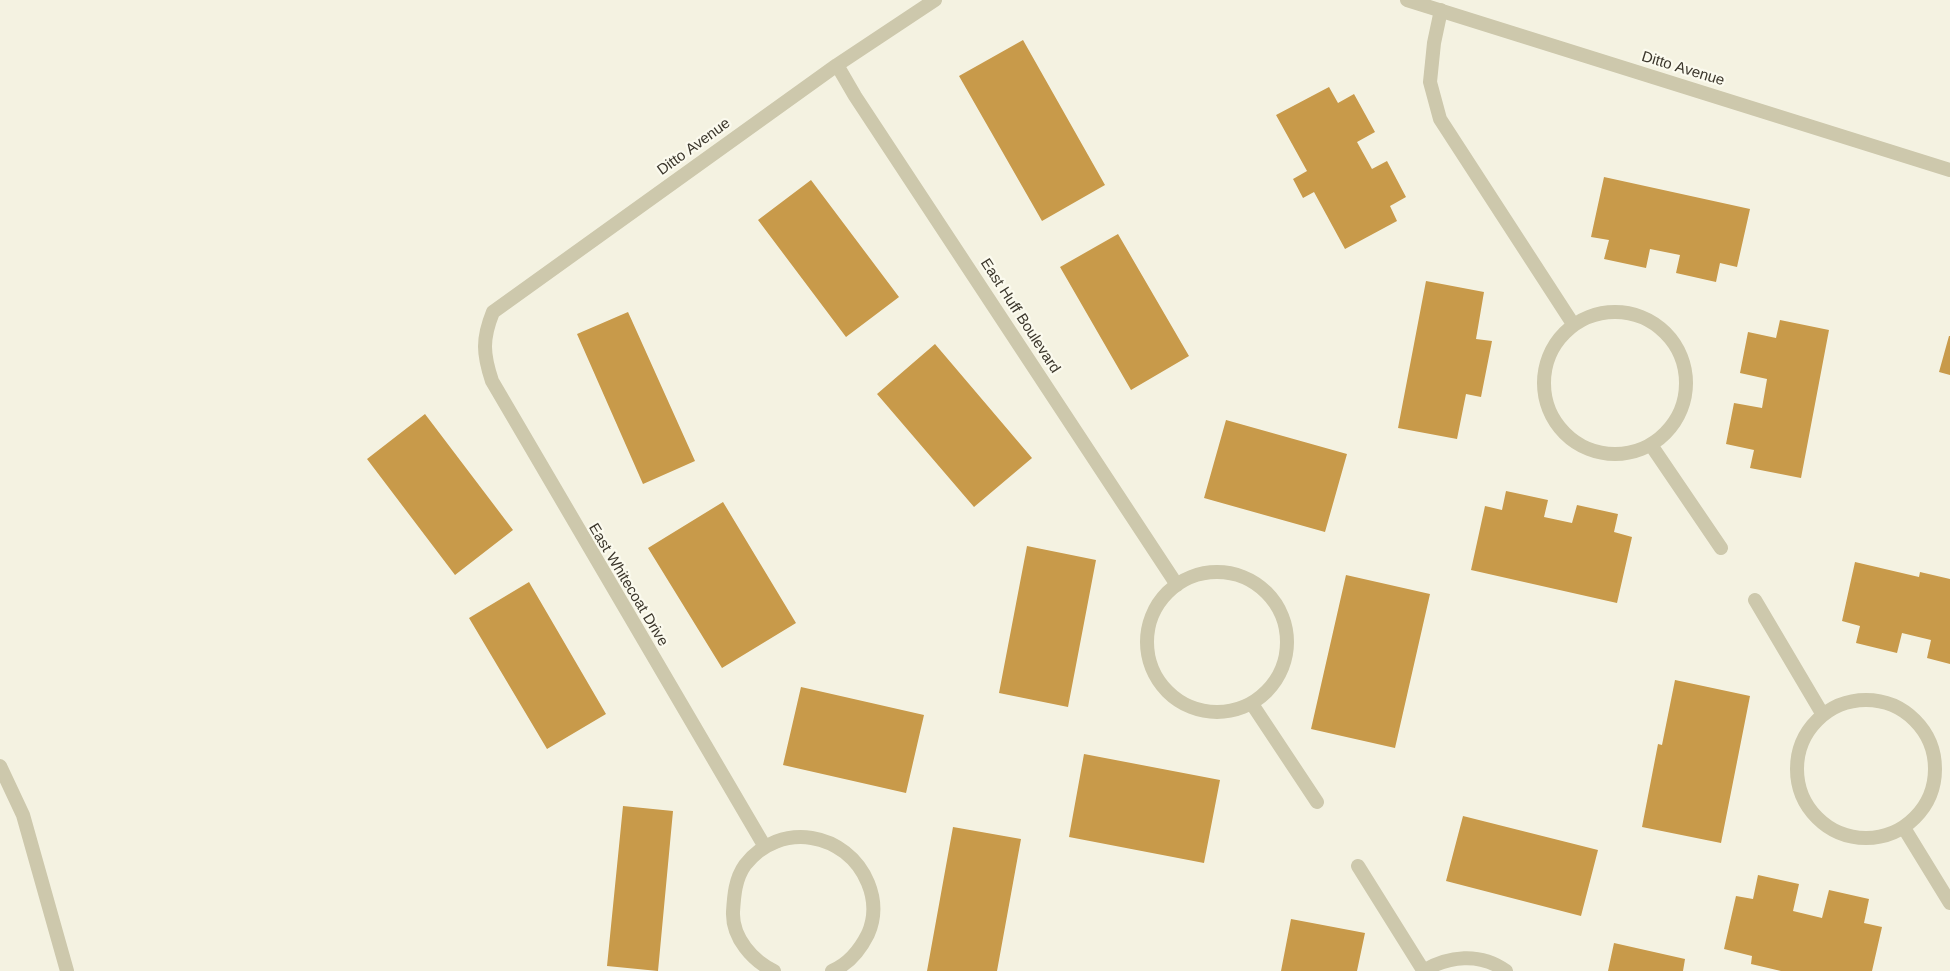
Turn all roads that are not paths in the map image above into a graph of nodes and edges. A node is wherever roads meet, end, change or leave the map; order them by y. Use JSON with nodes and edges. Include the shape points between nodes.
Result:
{"nodes":[{"id":1,"x":934,"y":0,"type":"edge"},
{"id":2,"x":1407,"y":0,"type":"edge"},
{"id":3,"x":1441,"y":10,"type":"junction"},
{"id":4,"x":837,"y":64,"type":"junction"},
{"id":5,"x":1950,"y":170,"type":"edge"},
{"id":6,"x":1574,"y":324,"type":"junction"},
{"id":7,"x":484,"y":332,"type":"joint"},
{"id":8,"x":1651,"y":445,"type":"junction"},
{"id":9,"x":1721,"y":548,"type":"dead end"},
{"id":10,"x":1176,"y":585,"type":"junction"},
{"id":11,"x":1755,"y":600,"type":"dead end"},
{"id":12,"x":1252,"y":704,"type":"junction"},
{"id":13,"x":1823,"y":715,"type":"junction"},
{"id":14,"x":0,"y":766,"type":"edge"},
{"id":15,"x":1317,"y":802,"type":"dead end"},
{"id":16,"x":1904,"y":828,"type":"junction"},
{"id":17,"x":765,"y":847,"type":"junction"},
{"id":18,"x":1358,"y":866,"type":"dead end"},
{"id":19,"x":1950,"y":903,"type":"edge"},
{"id":20,"x":839,"y":970,"type":"edge"},
{"id":21,"x":67,"y":971,"type":"edge"},
{"id":22,"x":774,"y":971,"type":"edge"},
{"id":23,"x":1423,"y":971,"type":"edge"},
{"id":24,"x":1506,"y":971,"type":"edge"}],
"edges":[{"from":1,"to":4,"type":"street","name":"Ditto Avenue"},
{"from":2,"to":3,"type":"street","name":"Ditto Avenue"},
{"from":3,"to":5,"type":"street","name":"Ditto Avenue"},
{"from":3,"to":6,"type":"street","via":[[1430,82],[1440,119]]},
{"from":4,"to":7,"type":"street","name":"Ditto Avenue","via":[[493,312]]},
{"from":4,"to":10,"type":"street","name":"East Huff Boulevard"},
{"from":6,"to":8,"type":"street","via":[[1550,351],[1543,387],[1554,422],[1581,447],[1616,455]]},
{"from":6,"to":8,"type":"street","via":[[1610,311],[1647,318],[1676,344],[1687,381],[1678,418]]},
{"from":7,"to":17,"type":"street","name":"East Whitecoat Drive","via":[[486,365],[492,381]]},
{"from":8,"to":9,"type":"street"},
{"from":10,"to":12,"type":"street","via":[[1158,604],[1148,629],[1148,655],[1158,680],[1176,700],[1200,711],[1226,712]]},
{"from":10,"to":12,"type":"street","via":[[1199,574],[1225,572],[1249,580],[1269,595],[1282,616],[1288,641],[1283,666],[1271,688]]},
{"from":11,"to":13,"type":"street"},
{"from":12,"to":15,"type":"street"},
{"from":13,"to":16,"type":"street","via":[[1802,742],[1800,751],[1797,777],[1810,810],[1836,833],[1871,839]]},
{"from":13,"to":16,"type":"street","via":[[1848,702],[1876,700],[1902,710],[1923,729],[1934,755],[1934,783],[1924,809]]},
{"from":14,"to":21,"type":"street","via":[[23,815]]},
{"from":16,"to":19,"type":"street"},
{"from":17,"to":20,"type":"street","via":[[791,837],[819,838],[844,849],[863,870],[873,895],[873,923],[861,949]]},
{"from":17,"to":22,"type":"street","via":[[745,866],[734,891],[733,919],[743,945],[762,966]]},
{"from":18,"to":23,"type":"street"},
{"from":23,"to":24,"type":"street","via":[[1450,959],[1478,958]]}]}
